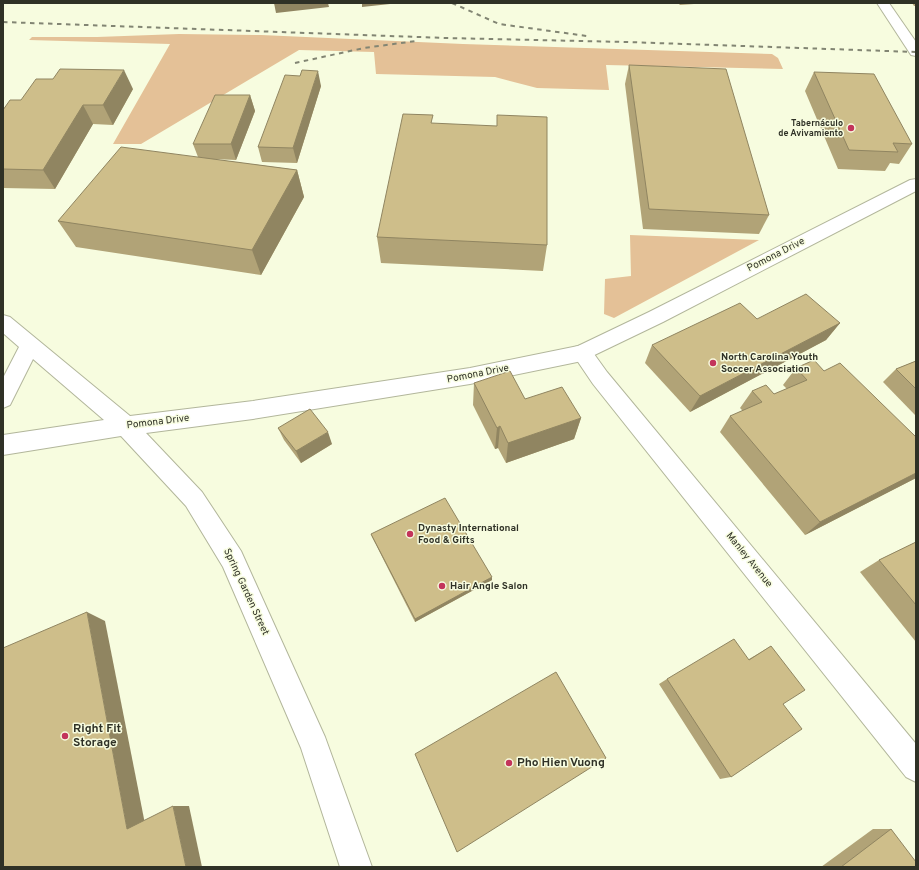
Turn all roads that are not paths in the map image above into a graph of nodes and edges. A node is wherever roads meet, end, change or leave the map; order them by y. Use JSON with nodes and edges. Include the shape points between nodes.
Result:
{"nodes":[{"id":1,"x":883,"y":3,"type":"edge"},
{"id":2,"x":916,"y":52,"type":"edge"},
{"id":3,"x":916,"y":184,"type":"edge"},
{"id":4,"x":3,"y":322,"type":"edge"},
{"id":5,"x":30,"y":345,"type":"junction"},
{"id":6,"x":582,"y":353,"type":"junction"},
{"id":7,"x":3,"y":399,"type":"edge"},
{"id":8,"x":126,"y":426,"type":"junction"},
{"id":9,"x":3,"y":445,"type":"edge"},
{"id":10,"x":916,"y":767,"type":"edge"},
{"id":11,"x":356,"y":867,"type":"edge"}],
"edges":[{"from":1,"to":2,"type":"street"},
{"from":3,"to":6,"type":"street","name":"Pomona Drive"},
{"from":4,"to":5,"type":"street","name":"Spring Garden Street"},
{"from":5,"to":7,"type":"street"},
{"from":5,"to":8,"type":"street","name":"Spring Garden Street"},
{"from":6,"to":8,"type":"street","name":"Pomona Drive","via":[[470,376],[253,410]]},
{"from":6,"to":10,"type":"street","name":"Manley Avenue"},
{"from":8,"to":9,"type":"street","name":"Pomona Drive"},
{"from":8,"to":11,"type":"street","name":"Spring Garden Street","via":[[194,499],[232,559],[316,747]]}]}
